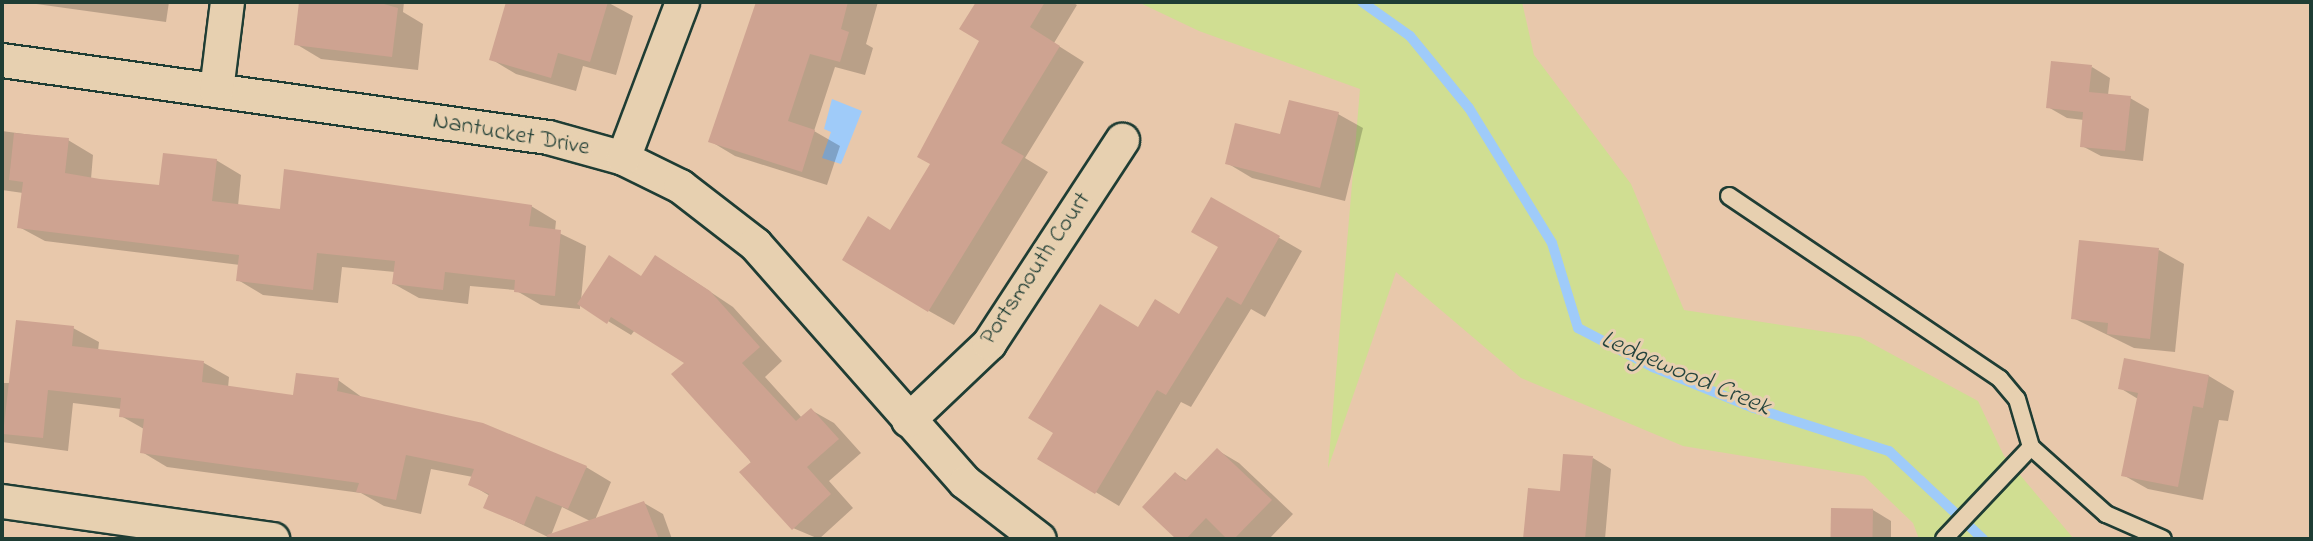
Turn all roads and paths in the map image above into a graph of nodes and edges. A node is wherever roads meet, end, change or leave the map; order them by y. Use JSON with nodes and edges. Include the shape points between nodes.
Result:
{"nodes":[{"id":1,"x":227,"y":2,"type":"edge"},
{"id":2,"x":682,"y":2,"type":"edge"},
{"id":3,"x":2,"y":61,"type":"edge"},
{"id":4,"x":216,"y":90,"type":"junction"},
{"id":5,"x":1122,"y":140,"type":"dead end"},
{"id":6,"x":623,"y":158,"type":"junction"},
{"id":7,"x":1729,"y":196,"type":"dead end"},
{"id":8,"x":908,"y":420,"type":"junction"},
{"id":9,"x":2031,"y":447,"type":"junction"},
{"id":10,"x":2,"y":501,"type":"edge"},
{"id":11,"x":272,"y":539,"type":"edge"},
{"id":12,"x":1039,"y":539,"type":"edge"},
{"id":13,"x":1944,"y":539,"type":"edge"},
{"id":14,"x":2163,"y":539,"type":"edge"}],
"edges":[{"from":1,"to":4,"type":"street"},
{"from":2,"to":6,"type":"street"},
{"from":3,"to":4,"type":"street","name":"Nantucket Drive"},
{"from":4,"to":6,"type":"street","name":"Nantucket Drive","via":[[548,137]]},
{"from":5,"to":8,"type":"street","name":"Portsmouth Court","via":[[989,343]]},
{"from":6,"to":8,"type":"street","name":"Nantucket Drive","via":[[680,186],[755,244]]},
{"from":7,"to":9,"type":"lane","via":[[2000,379],[2017,399]]},
{"from":8,"to":12,"type":"street","name":"Nantucket Drive","via":[[965,482]]},
{"from":9,"to":13,"type":"lane"},
{"from":9,"to":14,"type":"lane","via":[[2106,514]]},
{"from":10,"to":11,"type":"street"}]}
